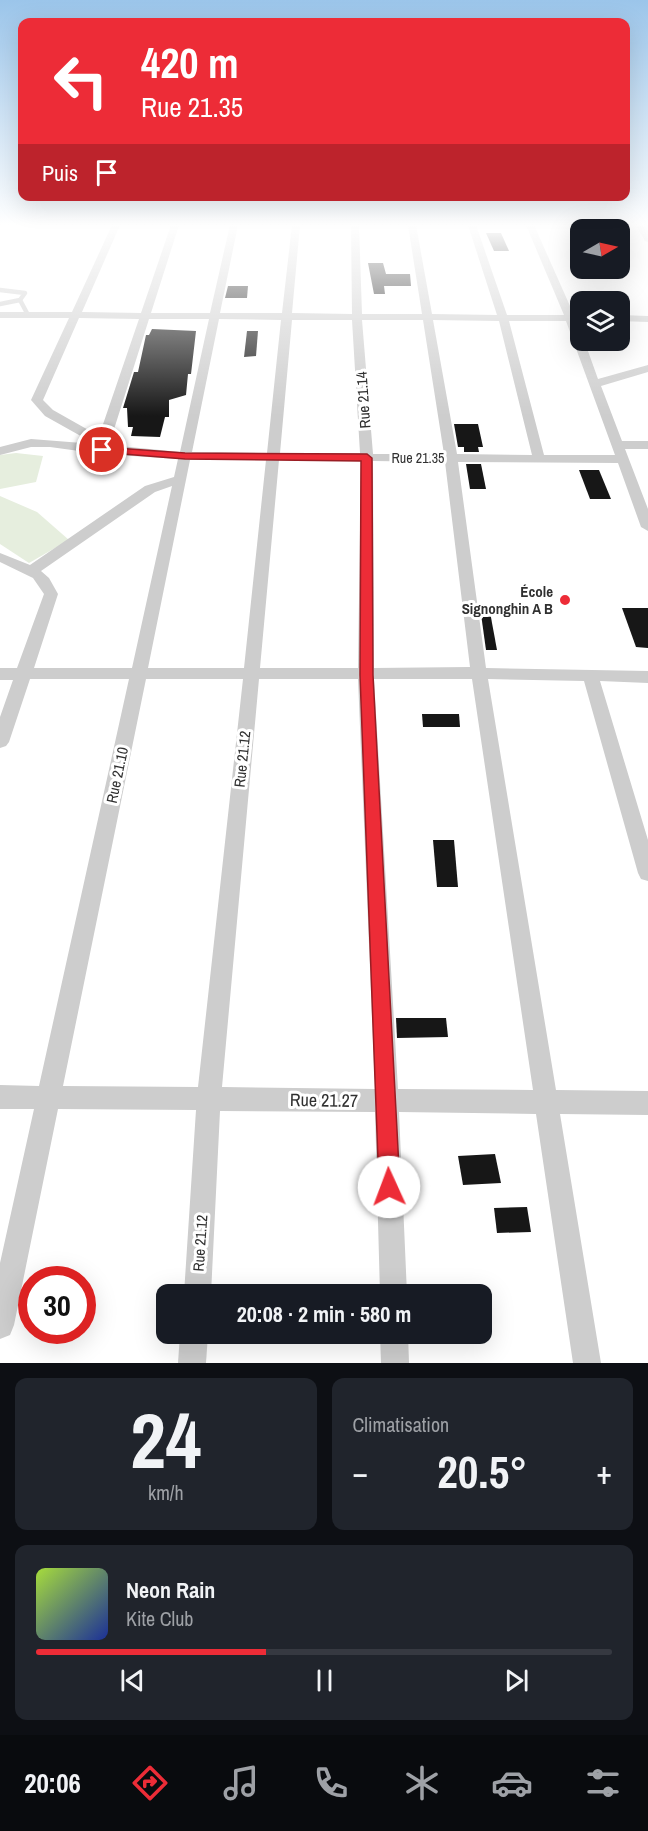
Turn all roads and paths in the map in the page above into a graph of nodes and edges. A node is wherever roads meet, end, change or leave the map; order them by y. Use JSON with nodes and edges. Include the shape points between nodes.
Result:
{"nodes":[{"id":1,"x":87,"y":289,"type":"edge"},
{"id":2,"x":153,"y":289,"type":"edge"},
{"id":3,"x":220,"y":289,"type":"edge"},
{"id":4,"x":290,"y":289,"type":"edge"},
{"id":5,"x":356,"y":289,"type":"edge"},
{"id":6,"x":423,"y":289,"type":"edge"},
{"id":7,"x":493,"y":289,"type":"edge"},
{"id":8,"x":561,"y":289,"type":"edge"},
{"id":9,"x":0,"y":290,"type":"edge"},
{"id":10,"x":20,"y":300,"type":"junction"},
{"id":11,"x":570,"y":308,"type":"edge"},
{"id":12,"x":0,"y":312,"type":"edge"},
{"id":13,"x":27,"y":315,"type":"junction"},
{"id":14,"x":74,"y":316,"type":"junction"},
{"id":15,"x":144,"y":316,"type":"junction"},
{"id":16,"x":214,"y":316,"type":"junction"},
{"id":17,"x":287,"y":316,"type":"junction"},
{"id":18,"x":357,"y":317,"type":"junction"},
{"id":19,"x":428,"y":317,"type":"junction"},
{"id":20,"x":503,"y":318,"type":"junction"},
{"id":21,"x":570,"y":318,"type":"edge"},
{"id":22,"x":630,"y":318,"type":"edge"},
{"id":23,"x":648,"y":319,"type":"edge"},
{"id":24,"x":584,"y":351,"type":"edge"},
{"id":25,"x":648,"y":368,"type":"edge"},
{"id":26,"x":594,"y":384,"type":"junction"},
{"id":27,"x":616,"y":445,"type":"junction"},
{"id":28,"x":648,"y":445,"type":"edge"},
{"id":29,"x":102,"y":447,"type":"junction"},
{"id":30,"x":0,"y":451,"type":"edge"},
{"id":31,"x":185,"y":456,"type":"junction"},
{"id":32,"x":275,"y":457,"type":"junction"},
{"id":33,"x":367,"y":458,"type":"junction"},
{"id":34,"x":451,"y":458,"type":"junction"},
{"id":35,"x":539,"y":458,"type":"junction"},
{"id":36,"x":621,"y":459,"type":"junction"},
{"id":37,"x":180,"y":479,"type":"junction"},
{"id":38,"x":648,"y":527,"type":"edge"},
{"id":39,"x":0,"y":557,"type":"edge"},
{"id":40,"x":31,"y":571,"type":"junction"},
{"id":41,"x":139,"y":673,"type":"junction"},
{"id":42,"x":479,"y":673,"type":"junction"},
{"id":43,"x":0,"y":674,"type":"edge"},
{"id":44,"x":22,"y":675,"type":"junction"},
{"id":45,"x":250,"y":675,"type":"junction"},
{"id":46,"x":366,"y":675,"type":"junction"},
{"id":47,"x":590,"y":675,"type":"junction"},
{"id":48,"x":648,"y":677,"type":"edge"},
{"id":49,"x":0,"y":742,"type":"edge"},
{"id":50,"x":648,"y":873,"type":"edge"},
{"id":51,"x":0,"y":1097,"type":"edge"},
{"id":52,"x":48,"y":1098,"type":"junction"},
{"id":53,"x":209,"y":1098,"type":"junction"},
{"id":54,"x":387,"y":1101,"type":"junction"},
{"id":55,"x":548,"y":1102,"type":"junction"},
{"id":56,"x":648,"y":1103,"type":"edge"},
{"id":57,"x":198,"y":1284,"type":"edge"},
{"id":58,"x":393,"y":1284,"type":"edge"},
{"id":59,"x":0,"y":1325,"type":"edge"},
{"id":60,"x":193,"y":1344,"type":"edge"},
{"id":61,"x":394,"y":1344,"type":"edge"},
{"id":62,"x":192,"y":1363,"type":"edge"},
{"id":63,"x":395,"y":1363,"type":"edge"},
{"id":64,"x":587,"y":1363,"type":"edge"}],
"edges":[{"from":1,"to":14,"type":"street"},
{"from":2,"to":15,"type":"street"},
{"from":3,"to":16,"type":"street","name":"Rue 21.10"},
{"from":4,"to":17,"type":"street","name":"Rue 21.12"},
{"from":5,"to":18,"type":"street","name":"Rue 21.14"},
{"from":6,"to":19,"type":"street"},
{"from":7,"to":20,"type":"street"},
{"from":8,"to":11,"type":"street"},
{"from":9,"to":10,"type":"lane","via":[[24,293]]},
{"from":10,"to":12,"type":"lane"},
{"from":10,"to":13,"type":"lane"},
{"from":12,"to":13,"type":"street"},
{"from":13,"to":14,"type":"street"},
{"from":14,"to":15,"type":"street"},
{"from":14,"to":29,"type":"street","via":[[37,403]]},
{"from":15,"to":16,"type":"street"},
{"from":15,"to":29,"type":"street"},
{"from":16,"to":17,"type":"street"},
{"from":16,"to":31,"type":"street","name":"Rue 21.10"},
{"from":17,"to":18,"type":"street"},
{"from":17,"to":32,"type":"street","name":"Rue 21.12"},
{"from":18,"to":19,"type":"street"},
{"from":18,"to":33,"type":"street","name":"Rue 21.14"},
{"from":19,"to":20,"type":"street"},
{"from":19,"to":34,"type":"street"},
{"from":20,"to":21,"type":"street"},
{"from":20,"to":35,"type":"street"},
{"from":22,"to":23,"type":"street"},
{"from":24,"to":26,"type":"street"},
{"from":25,"to":26,"type":"street"},
{"from":26,"to":27,"type":"street"},
{"from":27,"to":28,"type":"street"},
{"from":27,"to":36,"type":"street"},
{"from":29,"to":30,"type":"street","name":"Rue 21.35","via":[[31,443]]},
{"from":29,"to":31,"type":"street","name":"Rue 21.35"},
{"from":31,"to":32,"type":"street","name":"Rue 21.35"},
{"from":31,"to":37,"type":"street","name":"Rue 21.10"},
{"from":32,"to":33,"type":"street","name":"Rue 21.35"},
{"from":32,"to":45,"type":"street","name":"Rue 21.12"},
{"from":33,"to":34,"type":"street","name":"Rue 21.35"},
{"from":33,"to":46,"type":"street","name":"Rue 21.14"},
{"from":34,"to":35,"type":"street","name":"Rue 21.35"},
{"from":34,"to":42,"type":"street"},
{"from":35,"to":36,"type":"street","name":"Rue 21.35"},
{"from":36,"to":38,"type":"street"},
{"from":37,"to":40,"type":"street","via":[[150,489]]},
{"from":37,"to":41,"type":"street","name":"Rue 21.10"},
{"from":39,"to":40,"type":"street"},
{"from":40,"to":44,"type":"street","via":[[50,588],[51,594]]},
{"from":41,"to":44,"type":"street"},
{"from":41,"to":45,"type":"street"},
{"from":41,"to":52,"type":"street","name":"Rue 21.10"},
{"from":42,"to":46,"type":"street"},
{"from":42,"to":47,"type":"street"},
{"from":42,"to":55,"type":"street"},
{"from":43,"to":44,"type":"street"},
{"from":44,"to":49,"type":"street"},
{"from":45,"to":46,"type":"street"},
{"from":45,"to":53,"type":"street","name":"Rue 21.12"},
{"from":46,"to":54,"type":"street","name":"Rue 21.14"},
{"from":47,"to":48,"type":"street"},
{"from":47,"to":50,"type":"street"},
{"from":51,"to":52,"type":"street","name":"Rue 21.27"},
{"from":52,"to":53,"type":"street","name":"Rue 21.27"},
{"from":52,"to":59,"type":"street","name":"Rue 21.10"},
{"from":53,"to":54,"type":"street","name":"Rue 21.27"},
{"from":53,"to":57,"type":"street","name":"Rue 21.12"},
{"from":54,"to":55,"type":"street","name":"Rue 21.27"},
{"from":54,"to":58,"type":"street","name":"Rue 21.14"},
{"from":55,"to":56,"type":"street","name":"Rue 21.27"},
{"from":55,"to":64,"type":"street"},
{"from":60,"to":62,"type":"street"},
{"from":61,"to":63,"type":"street"}]}
